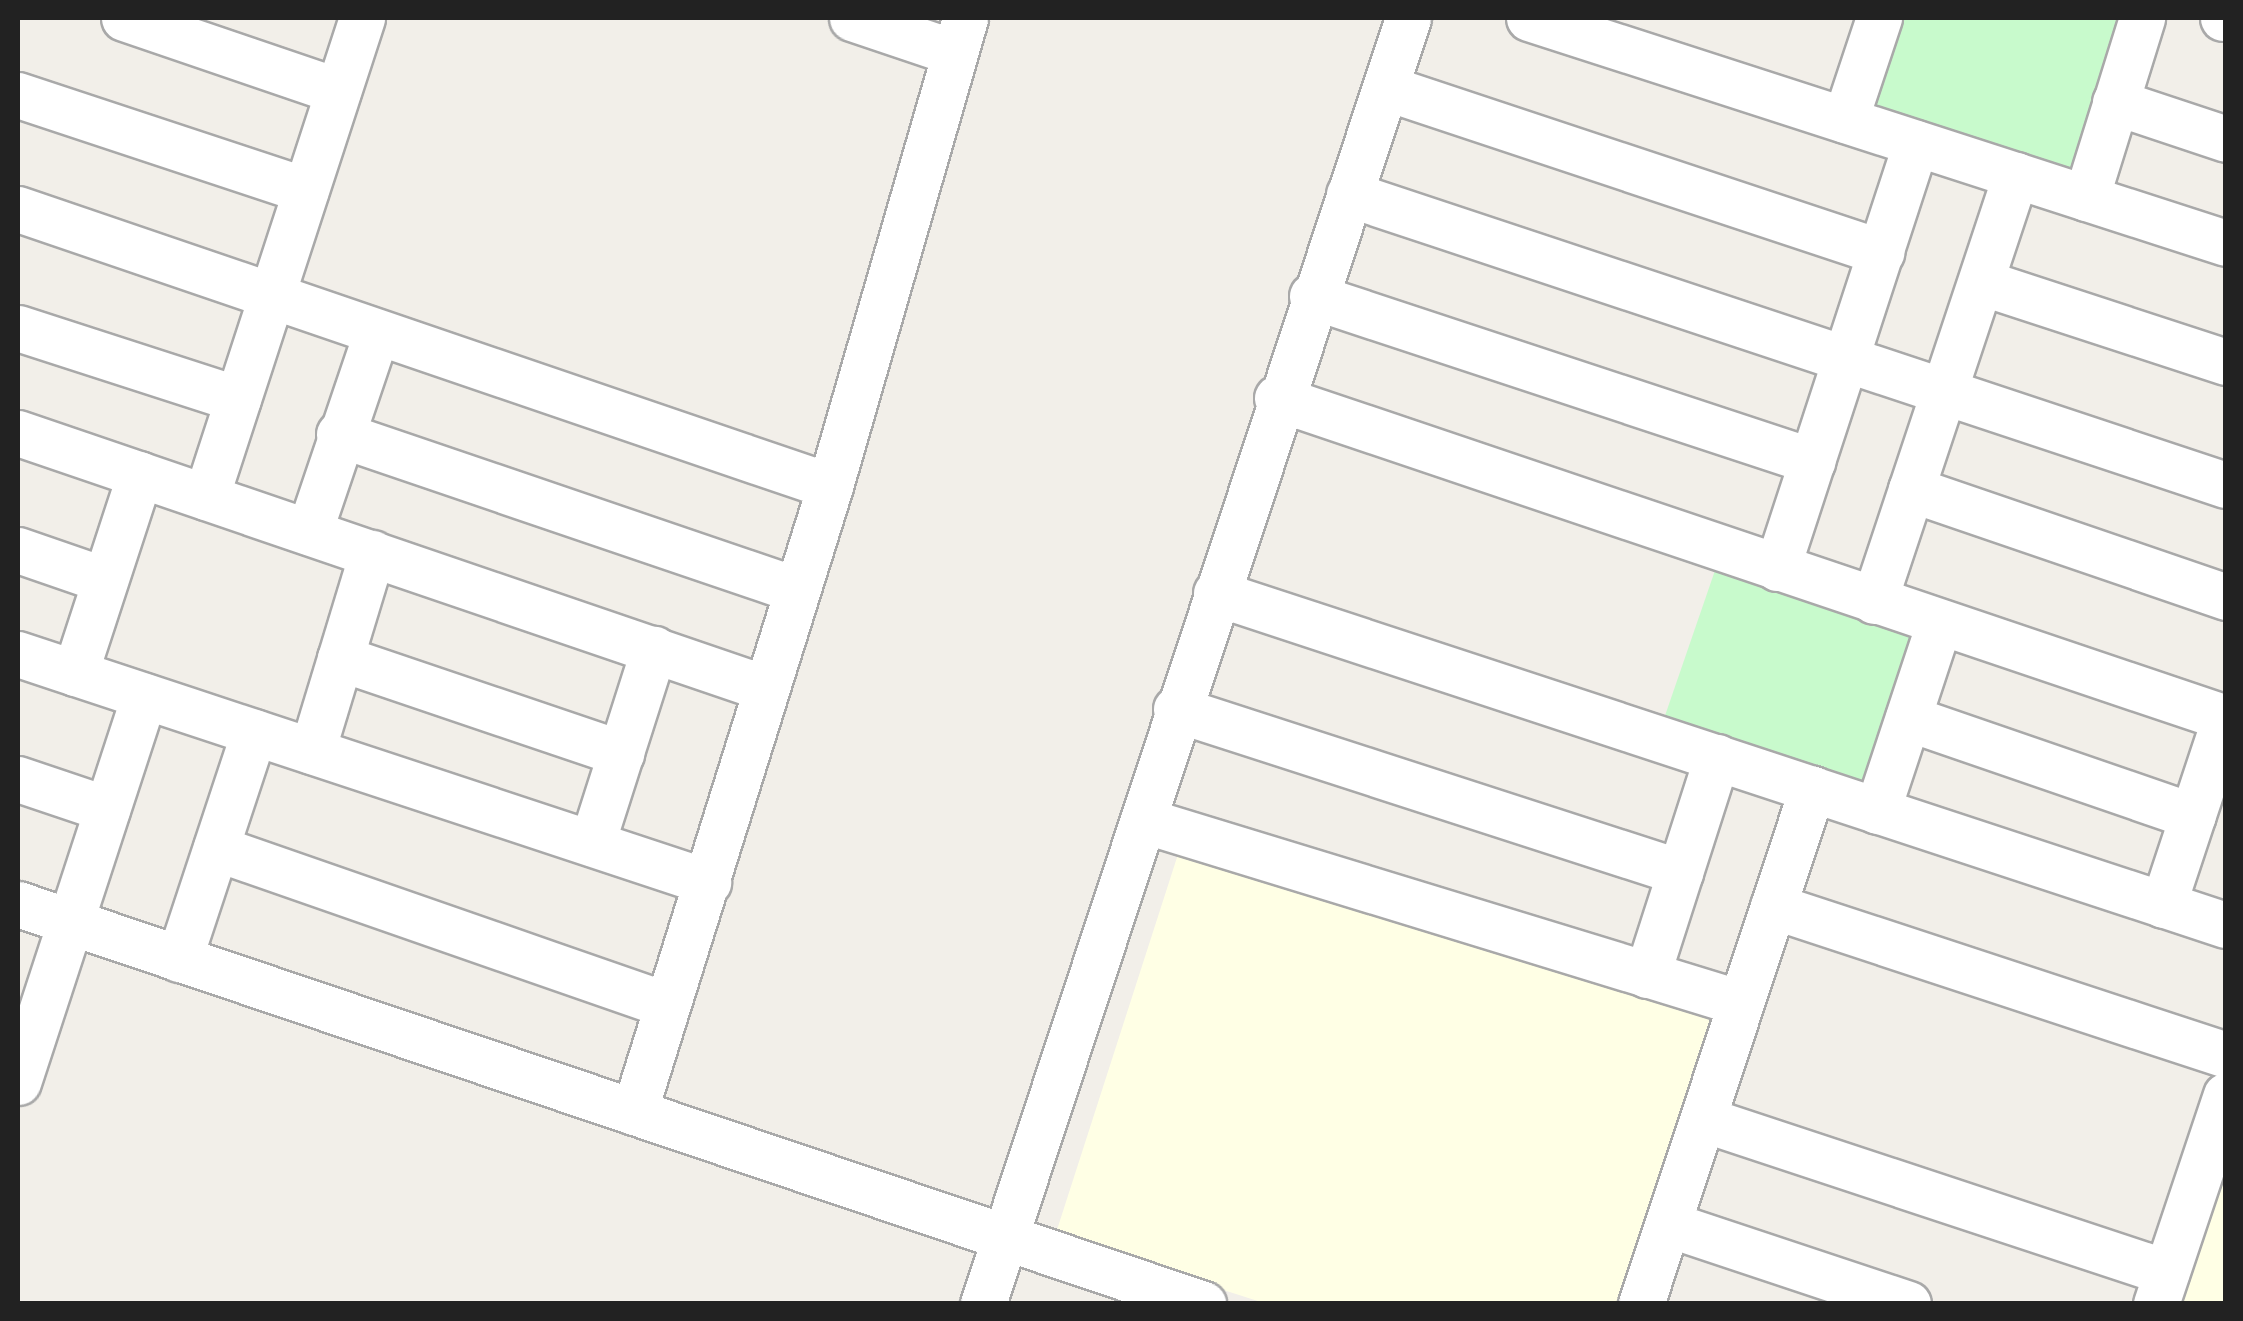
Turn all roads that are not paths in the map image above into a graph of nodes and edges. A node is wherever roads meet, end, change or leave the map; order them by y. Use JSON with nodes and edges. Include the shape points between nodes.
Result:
{"nodes":[{"id":1,"x":124,"y":18,"type":"edge"},
{"id":2,"x":362,"y":18,"type":"edge"},
{"id":3,"x":852,"y":18,"type":"edge"},
{"id":4,"x":1408,"y":18,"type":"edge"},
{"id":5,"x":2142,"y":18,"type":"edge"},
{"id":6,"x":1869,"y":20,"type":"edge"},
{"id":7,"x":1554,"y":21,"type":"edge"},
{"id":8,"x":959,"y":35,"type":"edge"},
{"id":9,"x":1387,"y":88,"type":"junction"},
{"id":10,"x":338,"y":91,"type":"junction"},
{"id":11,"x":18,"y":94,"type":"edge"},
{"id":12,"x":2115,"y":102,"type":"junction"},
{"id":13,"x":1845,"y":120,"type":"junction"},
{"id":14,"x":2226,"y":139,"type":"edge"},
{"id":15,"x":1916,"y":143,"type":"junction"},
{"id":16,"x":2016,"y":175,"type":"junction"},
{"id":17,"x":306,"y":190,"type":"junction"},
{"id":18,"x":1350,"y":194,"type":"junction"},
{"id":19,"x":2086,"y":198,"type":"junction"},
{"id":20,"x":18,"y":209,"type":"edge"},
{"id":21,"x":2226,"y":243,"type":"edge"},
{"id":22,"x":1880,"y":252,"type":"junction"},
{"id":23,"x":1980,"y":282,"type":"junction"},
{"id":24,"x":272,"y":296,"type":"junction"},
{"id":25,"x":1312,"y":296,"type":"junction"},
{"id":26,"x":18,"y":328,"type":"edge"},
{"id":27,"x":376,"y":334,"type":"junction"},
{"id":28,"x":1846,"y":359,"type":"junction"},
{"id":29,"x":2226,"y":362,"type":"edge"},
{"id":30,"x":1944,"y":392,"type":"junction"},
{"id":31,"x":1278,"y":398,"type":"junction"},
{"id":32,"x":238,"y":399,"type":"junction"},
{"id":33,"x":18,"y":433,"type":"edge"},
{"id":34,"x":340,"y":434,"type":"junction"},
{"id":35,"x":1812,"y":461,"type":"junction"},
{"id":36,"x":140,"y":474,"type":"junction"},
{"id":37,"x":2226,"y":484,"type":"edge"},
{"id":38,"x":830,"y":486,"type":"junction"},
{"id":39,"x":1911,"y":489,"type":"junction"},
{"id":40,"x":206,"y":497,"type":"junction"},
{"id":41,"x":308,"y":532,"type":"junction"},
{"id":42,"x":18,"y":550,"type":"edge"},
{"id":43,"x":372,"y":553,"type":"junction"},
{"id":44,"x":1777,"y":568,"type":"junction"},
{"id":45,"x":106,"y":580,"type":"junction"},
{"id":46,"x":795,"y":589,"type":"junction"},
{"id":47,"x":1216,"y":593,"type":"junction"},
{"id":48,"x":2226,"y":596,"type":"edge"},
{"id":49,"x":1874,"y":601,"type":"junction"},
{"id":50,"x":1940,"y":623,"type":"junction"},
{"id":51,"x":654,"y":649,"type":"junction"},
{"id":52,"x":18,"y":654,"type":"edge"},
{"id":53,"x":340,"y":658,"type":"junction"},
{"id":54,"x":75,"y":673,"type":"junction"},
{"id":55,"x":765,"y":688,"type":"junction"},
{"id":56,"x":144,"y":696,"type":"junction"},
{"id":57,"x":1176,"y":709,"type":"junction"},
{"id":58,"x":1908,"y":718,"type":"junction"},
{"id":59,"x":2225,"y":718,"type":"edge"},
{"id":60,"x":254,"y":732,"type":"junction"},
{"id":61,"x":312,"y":751,"type":"junction"},
{"id":62,"x":620,"y":753,"type":"junction"},
{"id":63,"x":1716,"y":757,"type":"junction"},
{"id":64,"x":18,"y":779,"type":"edge"},
{"id":65,"x":1812,"y":788,"type":"junction"},
{"id":66,"x":107,"y":809,"type":"junction"},
{"id":67,"x":1877,"y":810,"type":"junction"},
{"id":68,"x":2193,"y":816,"type":"junction"},
{"id":69,"x":1143,"y":820,"type":"junction"},
{"id":70,"x":592,"y":843,"type":"junction"},
{"id":71,"x":216,"y":848,"type":"junction"},
{"id":72,"x":1680,"y":872,"type":"junction"},
{"id":73,"x":708,"y":882,"type":"junction"},
{"id":74,"x":18,"y":904,"type":"edge"},
{"id":75,"x":2163,"y":905,"type":"junction"},
{"id":76,"x":1773,"y":906,"type":"junction"},
{"id":77,"x":70,"y":922,"type":"junction"},
{"id":78,"x":2226,"y":925,"type":"edge"},
{"id":79,"x":179,"y":958,"type":"junction"},
{"id":80,"x":1646,"y":974,"type":"junction"},
{"id":81,"x":1741,"y":1004,"type":"junction"},
{"id":82,"x":666,"y":1005,"type":"junction"},
{"id":83,"x":26,"y":1024,"type":"edge"},
{"id":84,"x":2226,"y":1055,"type":"edge"},
{"id":85,"x":18,"y":1082,"type":"edge"},
{"id":86,"x":2226,"y":1095,"type":"edge"},
{"id":87,"x":634,"y":1112,"type":"junction"},
{"id":88,"x":1702,"y":1119,"type":"junction"},
{"id":89,"x":1668,"y":1224,"type":"junction"},
{"id":90,"x":1003,"y":1238,"type":"junction"},
{"id":91,"x":2161,"y":1288,"type":"edge"},
{"id":92,"x":983,"y":1304,"type":"edge"},
{"id":93,"x":1204,"y":1304,"type":"edge"},
{"id":94,"x":1641,"y":1304,"type":"edge"},
{"id":95,"x":1908,"y":1304,"type":"edge"}],
"edges":[{"from":1,"to":10,"type":"street"},
{"from":2,"to":10,"type":"street"},
{"from":3,"to":8,"type":"street"},
{"from":4,"to":9,"type":"street"},
{"from":5,"to":12,"type":"street"},
{"from":6,"to":13,"type":"street"},
{"from":7,"to":13,"type":"street"},
{"from":8,"to":38,"type":"street"},
{"from":9,"to":18,"type":"street"},
{"from":9,"to":22,"type":"street"},
{"from":10,"to":17,"type":"street"},
{"from":11,"to":17,"type":"street"},
{"from":12,"to":14,"type":"street"},
{"from":12,"to":19,"type":"street"},
{"from":13,"to":15,"type":"street"},
{"from":15,"to":16,"type":"street"},
{"from":15,"to":22,"type":"street"},
{"from":16,"to":19,"type":"street"},
{"from":16,"to":23,"type":"street"},
{"from":17,"to":24,"type":"street"},
{"from":18,"to":25,"type":"street"},
{"from":18,"to":28,"type":"street"},
{"from":19,"to":21,"type":"street"},
{"from":20,"to":24,"type":"street"},
{"from":22,"to":28,"type":"street"},
{"from":23,"to":29,"type":"street"},
{"from":23,"to":30,"type":"street"},
{"from":24,"to":27,"type":"street"},
{"from":24,"to":32,"type":"street"},
{"from":25,"to":31,"type":"street"},
{"from":25,"to":35,"type":"street"},
{"from":26,"to":32,"type":"street"},
{"from":27,"to":34,"type":"street"},
{"from":27,"to":38,"type":"street"},
{"from":28,"to":30,"type":"street"},
{"from":28,"to":35,"type":"street"},
{"from":30,"to":37,"type":"street"},
{"from":30,"to":39,"type":"street"},
{"from":31,"to":44,"type":"street"},
{"from":31,"to":47,"type":"street"},
{"from":32,"to":40,"type":"street"},
{"from":33,"to":36,"type":"street"},
{"from":34,"to":41,"type":"street"},
{"from":34,"to":46,"type":"street"},
{"from":35,"to":44,"type":"street"},
{"from":36,"to":40,"type":"street"},
{"from":36,"to":45,"type":"street"},
{"from":38,"to":46,"type":"street"},
{"from":39,"to":48,"type":"street"},
{"from":39,"to":49,"type":"street"},
{"from":40,"to":41,"type":"street"},
{"from":41,"to":43,"type":"street"},
{"from":42,"to":45,"type":"street"},
{"from":43,"to":51,"type":"street"},
{"from":43,"to":53,"type":"street"},
{"from":44,"to":49,"type":"street"},
{"from":45,"to":54,"type":"street"},
{"from":46,"to":55,"type":"street"},
{"from":47,"to":57,"type":"street"},
{"from":47,"to":63,"type":"street"},
{"from":49,"to":50,"type":"street"},
{"from":50,"to":58,"type":"street"},
{"from":50,"to":59,"type":"street"},
{"from":51,"to":55,"type":"street"},
{"from":51,"to":62,"type":"street"},
{"from":52,"to":54,"type":"street"},
{"from":53,"to":61,"type":"street"},
{"from":53,"to":62,"type":"street"},
{"from":54,"to":56,"type":"street"},
{"from":55,"to":73,"type":"street"},
{"from":56,"to":60,"type":"street"},
{"from":56,"to":66,"type":"street"},
{"from":57,"to":69,"type":"street"},
{"from":57,"to":72,"type":"street"},
{"from":58,"to":67,"type":"street"},
{"from":58,"to":68,"type":"street"},
{"from":59,"to":68,"type":"street"},
{"from":60,"to":61,"type":"street"},
{"from":60,"to":71,"type":"street"},
{"from":61,"to":70,"type":"street"},
{"from":62,"to":70,"type":"street"},
{"from":63,"to":65,"type":"street"},
{"from":63,"to":72,"type":"street"},
{"from":64,"to":66,"type":"street"},
{"from":65,"to":67,"type":"street"},
{"from":65,"to":76,"type":"street"},
{"from":66,"to":77,"type":"street"},
{"from":67,"to":75,"type":"street"},
{"from":68,"to":75,"type":"street"},
{"from":69,"to":80,"type":"street"},
{"from":69,"to":90,"type":"street"},
{"from":70,"to":73,"type":"street"},
{"from":71,"to":79,"type":"street"},
{"from":71,"to":82,"type":"street"},
{"from":72,"to":80,"type":"street"},
{"from":73,"to":82,"type":"street"},
{"from":74,"to":77,"type":"street"},
{"from":75,"to":78,"type":"street"},
{"from":76,"to":81,"type":"street"},
{"from":76,"to":84,"type":"street"},
{"from":77,"to":79,"type":"street"},
{"from":77,"to":83,"type":"street"},
{"from":79,"to":87,"type":"street"},
{"from":80,"to":81,"type":"street"},
{"from":81,"to":88,"type":"street"},
{"from":82,"to":87,"type":"street"},
{"from":83,"to":85,"type":"street"},
{"from":86,"to":91,"type":"street"},
{"from":87,"to":90,"type":"street"},
{"from":88,"to":89,"type":"street"},
{"from":88,"to":91,"type":"street"},
{"from":89,"to":94,"type":"street"},
{"from":89,"to":95,"type":"street"},
{"from":90,"to":92,"type":"street"},
{"from":90,"to":93,"type":"street"}]}
